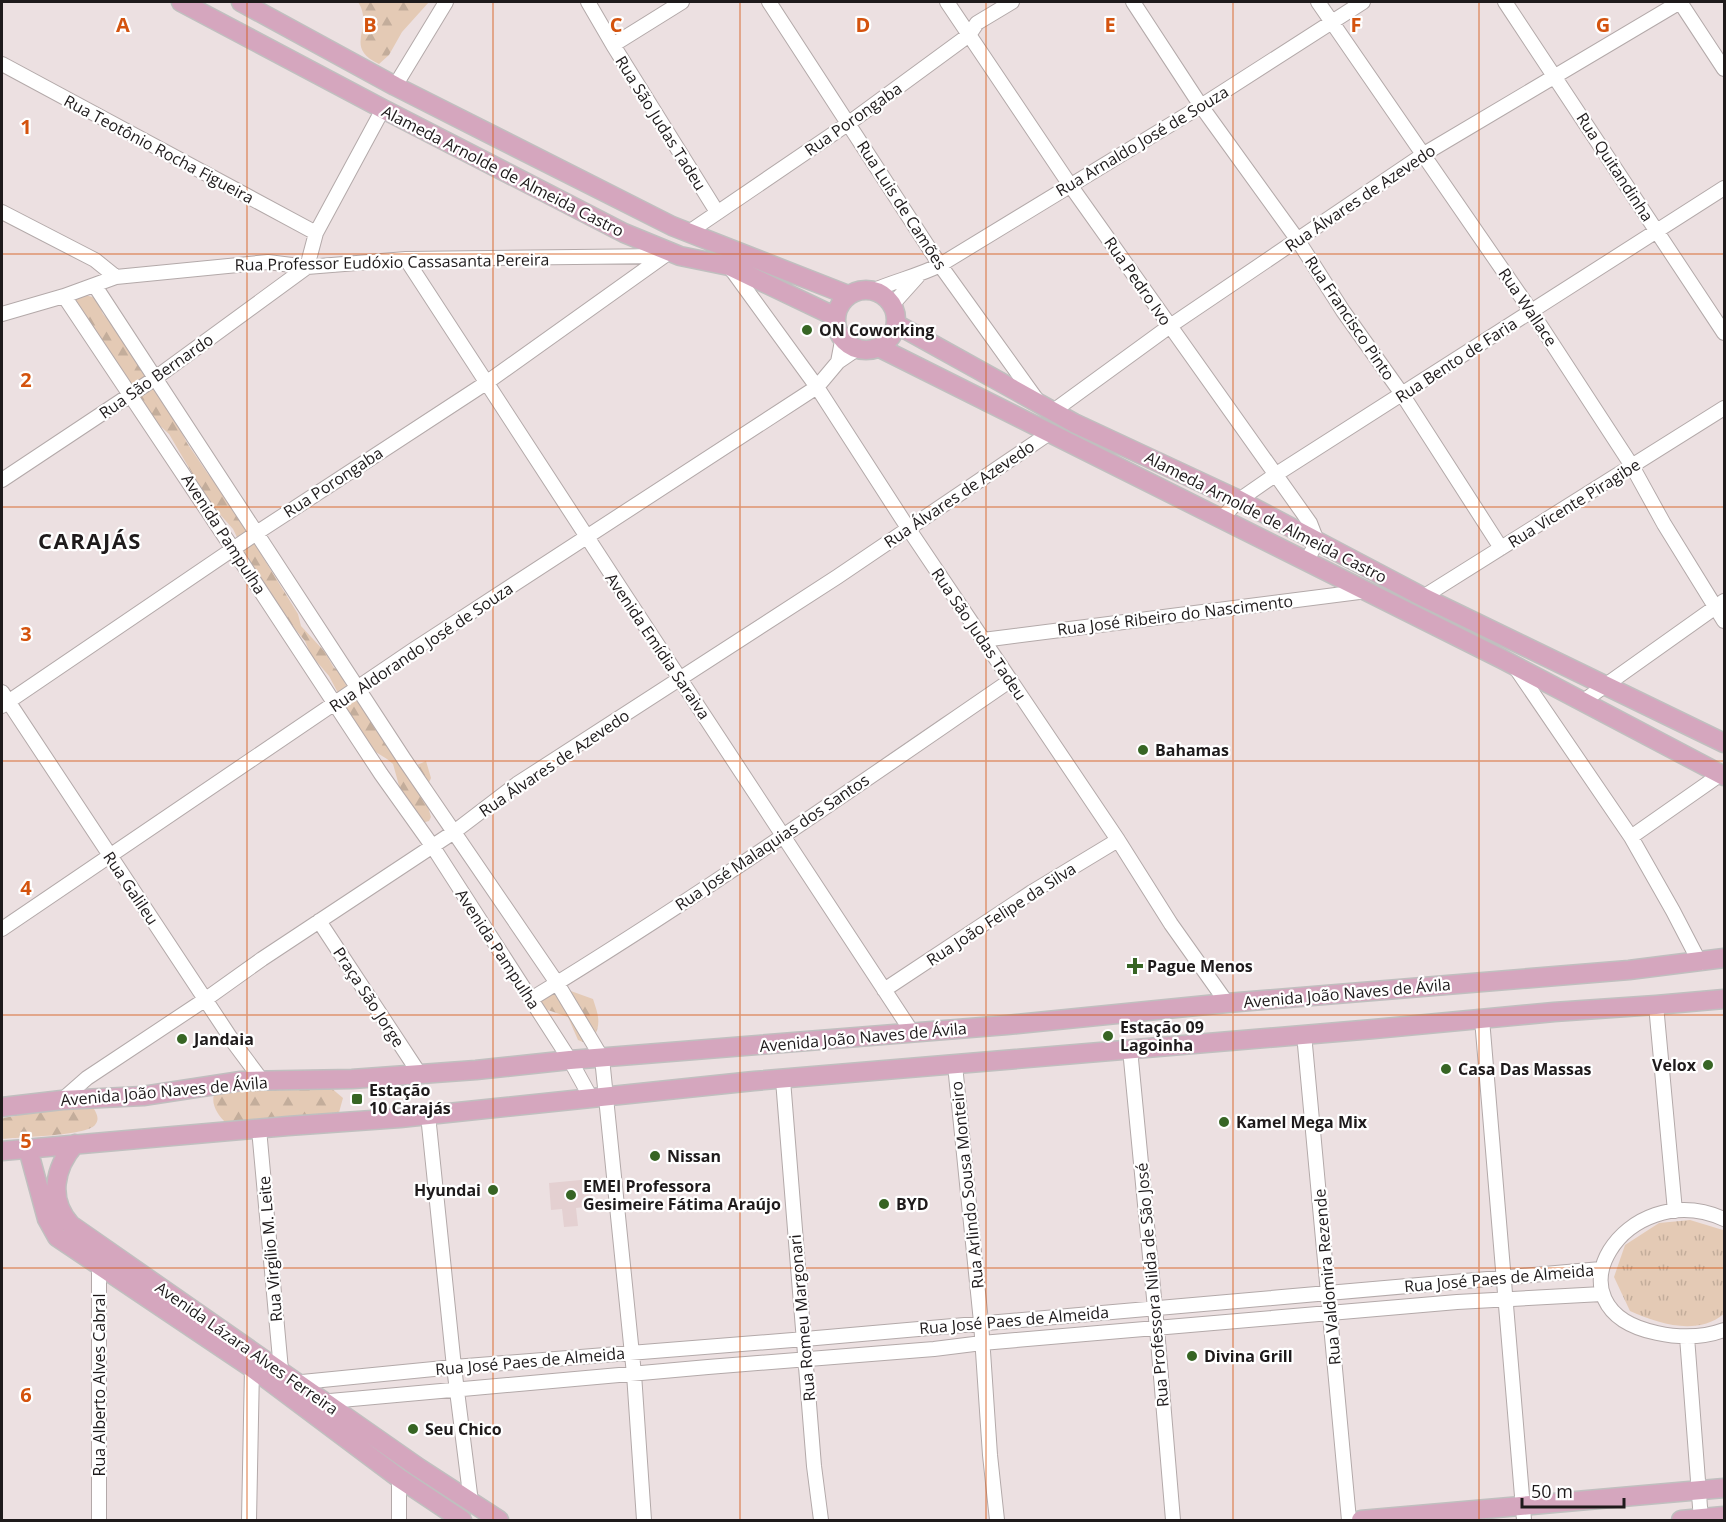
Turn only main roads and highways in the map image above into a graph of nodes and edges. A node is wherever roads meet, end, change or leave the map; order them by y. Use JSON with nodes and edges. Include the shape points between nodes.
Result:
{"nodes":[{"id":1,"x":181,"y":2,"type":"edge"},
{"id":2,"x":248,"y":5,"type":"edge"},
{"id":3,"x":243,"y":35,"type":"junction"},
{"id":4,"x":848,"y":295,"type":"junction"},
{"id":5,"x":836,"y":317,"type":"junction"},
{"id":6,"x":896,"y":324,"type":"junction"},
{"id":7,"x":880,"y":348,"type":"junction"},
{"id":8,"x":1725,"y":743,"type":"edge"},
{"id":9,"x":1723,"y":775,"type":"edge"},
{"id":10,"x":1725,"y":958,"type":"edge"},
{"id":11,"x":1725,"y":999,"type":"edge"},
{"id":12,"x":2,"y":1107,"type":"edge"},
{"id":13,"x":75,"y":1144,"type":"junction"},
{"id":14,"x":28,"y":1149,"type":"junction"},
{"id":15,"x":2,"y":1151,"type":"edge"},
{"id":16,"x":102,"y":1257,"type":"junction"},
{"id":17,"x":279,"y":1379,"type":"junction"},
{"id":18,"x":1725,"y":1488,"type":"edge"},
{"id":19,"x":1524,"y":1513,"type":"edge"},
{"id":20,"x":1725,"y":1516,"type":"edge"},
{"id":21,"x":1701,"y":1520,"type":"edge"},
{"id":22,"x":462,"y":1521,"type":"edge"},
{"id":23,"x":499,"y":1521,"type":"edge"},
{"id":24,"x":1361,"y":1521,"type":"edge"},
{"id":25,"x":1681,"y":1521,"type":"edge"}],
"edges":[{"from":1,"to":3,"type":"main road","name":"Alameda Arnolde de Almeida Castro"},
{"from":2,"to":3,"type":"main road"},
{"from":2,"to":4,"type":"main road","name":"Alameda Arnolde de Almeida Castro","via":[[395,86],[672,226]]},
{"from":3,"to":5,"type":"main road","name":"Alameda Arnolde de Almeida Castro","via":[[672,256],[729,266]]},
{"from":4,"to":5,"type":"main road"},
{"from":4,"to":6,"type":"main road","via":[[872,291],[886,297],[896,314]]},
{"from":5,"to":7,"type":"main road","via":[[837,332],[849,345],[870,351]]},
{"from":6,"to":7,"type":"main road","via":[[893,334]]},
{"from":6,"to":8,"type":"main road","name":"Alameda Arnolde de Almeida Castro","via":[[1046,408]]},
{"from":7,"to":9,"type":"main road","name":"Alameda Arnolde de Almeida Castro","via":[[1513,664]]},
{"from":10,"to":12,"type":"main road","name":"Avenida João Naves de Ávila","via":[[1629,970],[1007,1025],[476,1070],[241,1082],[143,1096]]},
{"from":11,"to":13,"type":"main road"},
{"from":13,"to":14,"type":"main road"},
{"from":13,"to":16,"type":"main road","name":"Avenida Lázara Alves Ferreira","via":[[61,1164],[56,1198],[71,1225]]},
{"from":14,"to":15,"type":"main road"},
{"from":14,"to":16,"type":"main road","name":"Avenida Lázara Alves Ferreira","via":[[52,1230],[65,1243]]},
{"from":16,"to":17,"type":"main road","name":"Avenida Lázara Alves Ferreira"},
{"from":16,"to":17,"type":"main road","name":"Avenida Lázara Alves Ferreira","via":[[213,1344]]},
{"from":17,"to":22,"type":"main road","name":"Avenida Lázara Alves Ferreira","via":[[302,1406]]},
{"from":17,"to":23,"type":"main road","name":"Avenida Lázara Alves Ferreira","via":[[297,1382]]},
{"from":18,"to":19,"type":"main road"},
{"from":19,"to":24,"type":"main road"},
{"from":20,"to":21,"type":"main road"},
{"from":21,"to":25,"type":"main road"}]}
